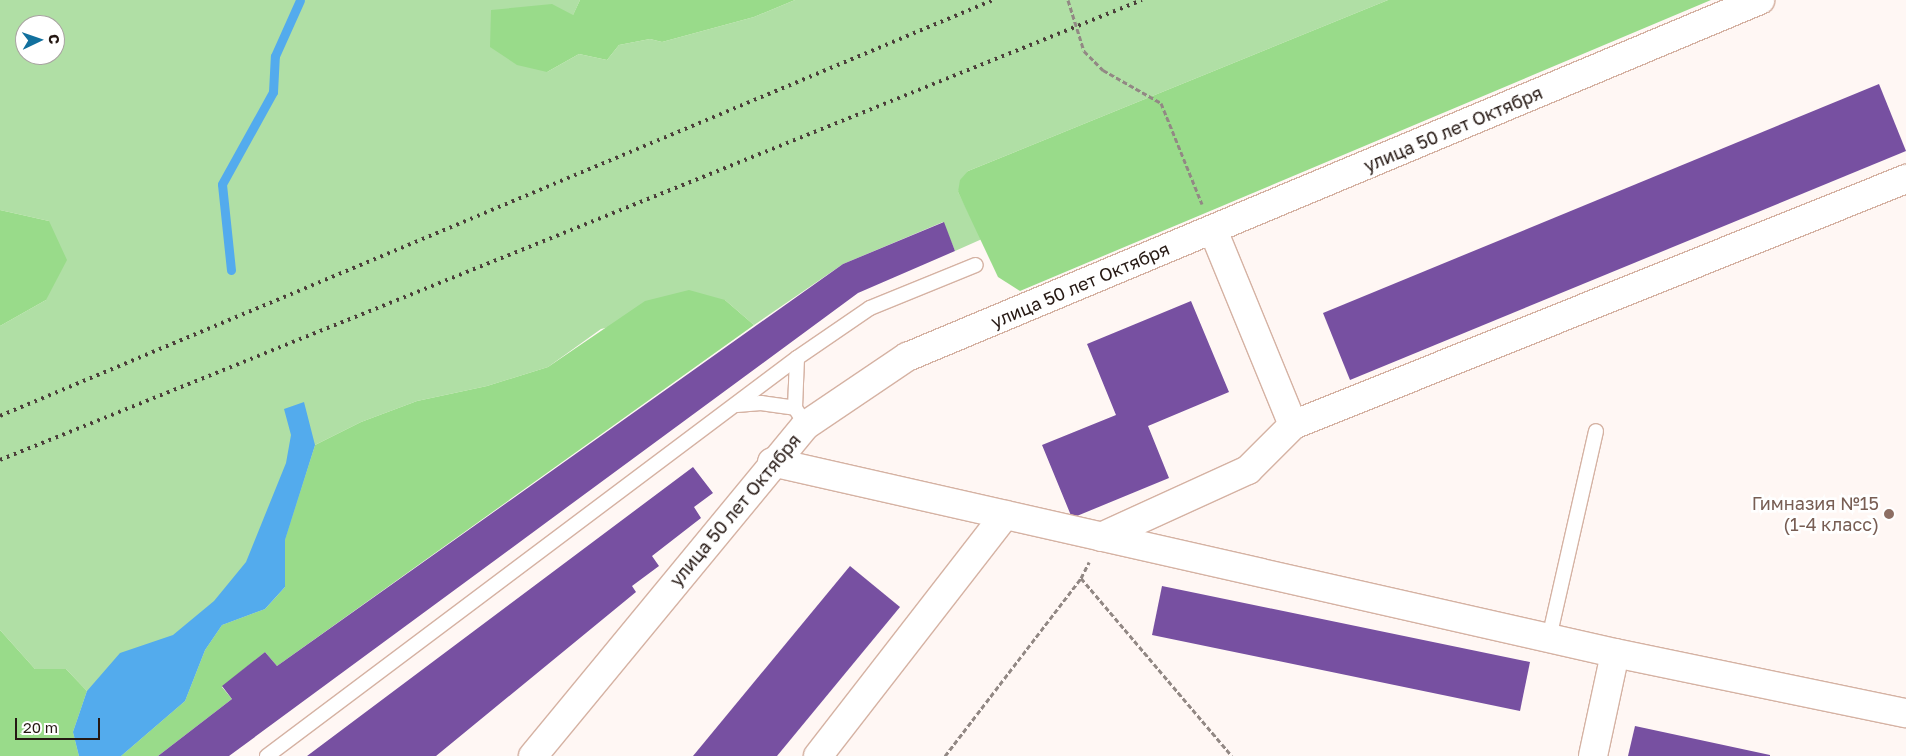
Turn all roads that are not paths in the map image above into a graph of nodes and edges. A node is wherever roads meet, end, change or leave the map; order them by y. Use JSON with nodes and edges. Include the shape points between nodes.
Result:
{"nodes":[{"id":1,"x":1760,"y":0,"type":"edge"},
{"id":2,"x":1906,"y":179,"type":"edge"},
{"id":3,"x":1213,"y":230,"type":"junction"},
{"id":4,"x":976,"y":265,"type":"dead end"},
{"id":5,"x":797,"y":358,"type":"junction"},
{"id":6,"x":737,"y":405,"type":"junction"},
{"id":7,"x":801,"y":416,"type":"junction"},
{"id":8,"x":1294,"y":425,"type":"junction"},
{"id":9,"x":1596,"y":431,"type":"dead end"},
{"id":10,"x":772,"y":462,"type":"junction"},
{"id":11,"x":1005,"y":516,"type":"junction"},
{"id":12,"x":1101,"y":537,"type":"junction"},
{"id":13,"x":1550,"y":638,"type":"junction"},
{"id":14,"x":1615,"y":653,"type":"junction"},
{"id":15,"x":1906,"y":713,"type":"edge"},
{"id":16,"x":267,"y":756,"type":"edge"},
{"id":17,"x":533,"y":756,"type":"edge"},
{"id":18,"x":818,"y":756,"type":"edge"},
{"id":19,"x":1593,"y":756,"type":"edge"}],
"edges":[{"from":1,"to":3,"type":"street","name":"улица 50 лет Октября"},
{"from":2,"to":8,"type":"street"},
{"from":3,"to":7,"type":"street","name":"улица 50 лет Октября","via":[[907,357]]},
{"from":3,"to":8,"type":"street"},
{"from":4,"to":5,"type":"lane","via":[[870,308]]},
{"from":5,"to":6,"type":"lane"},
{"from":5,"to":7,"type":"lane"},
{"from":6,"to":7,"type":"lane","via":[[762,403]]},
{"from":6,"to":16,"type":"lane"},
{"from":7,"to":10,"type":"street","name":"улица 50 лет Октября"},
{"from":8,"to":12,"type":"street","via":[[1248,470]]},
{"from":9,"to":13,"type":"lane"},
{"from":10,"to":11,"type":"street"},
{"from":10,"to":17,"type":"street","name":"улица 50 лет Октября"},
{"from":11,"to":12,"type":"street"},
{"from":11,"to":18,"type":"street"},
{"from":12,"to":13,"type":"street"},
{"from":13,"to":14,"type":"street"},
{"from":14,"to":15,"type":"street"},
{"from":14,"to":19,"type":"street"}]}
